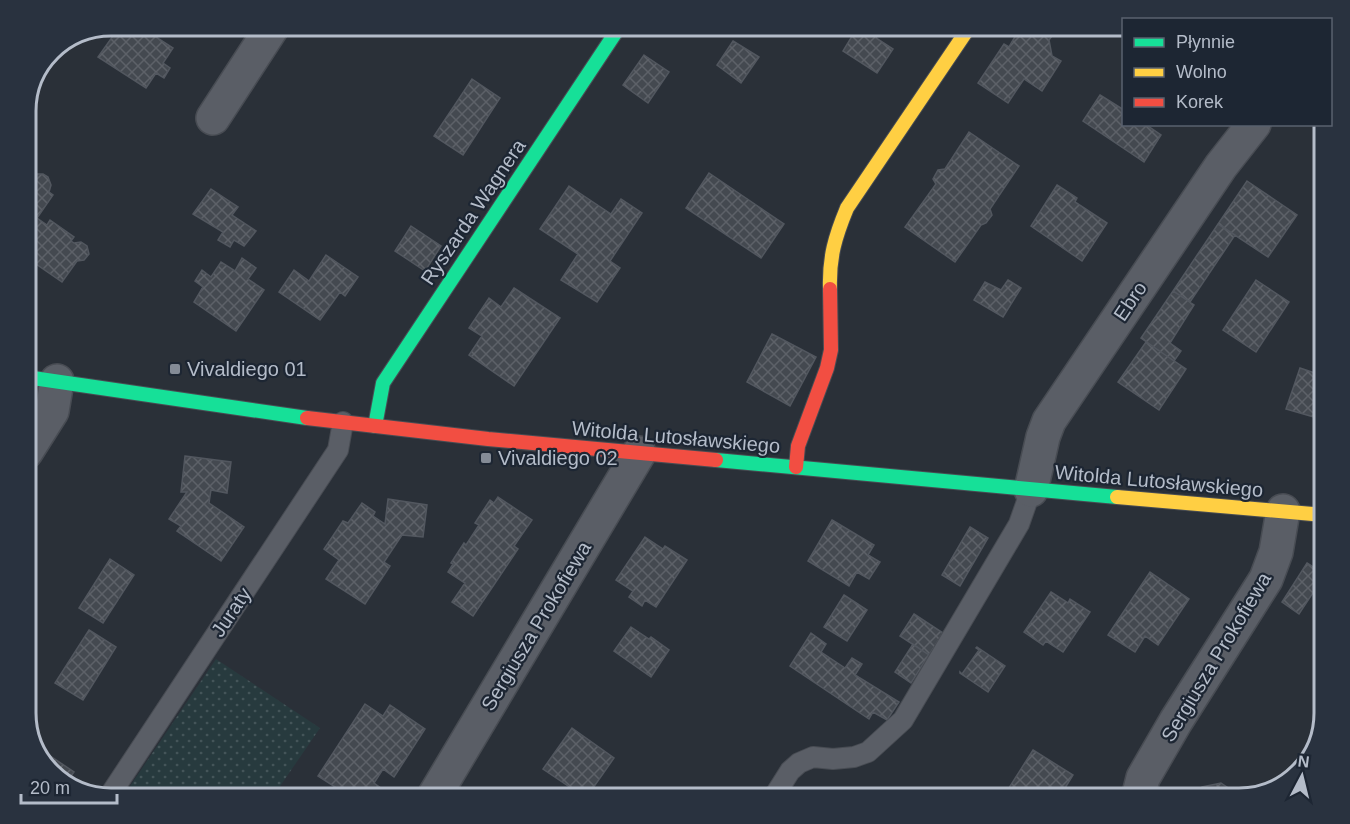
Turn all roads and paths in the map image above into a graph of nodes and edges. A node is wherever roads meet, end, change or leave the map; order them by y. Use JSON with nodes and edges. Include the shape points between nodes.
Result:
{"nodes":[{"id":1,"x":266,"y":36,"type":"edge"},
{"id":2,"x":613,"y":36,"type":"edge"},
{"id":3,"x":963,"y":36,"type":"edge"},
{"id":4,"x":213,"y":118,"type":"dead end"},
{"id":5,"x":1252,"y":126,"type":"edge"},
{"id":6,"x":41,"y":379,"type":"edge"},
{"id":7,"x":343,"y":422,"type":"junction"},
{"id":8,"x":375,"y":426,"type":"junction"},
{"id":9,"x":36,"y":436,"type":"edge"},
{"id":10,"x":639,"y":453,"type":"junction"},
{"id":11,"x":796,"y":467,"type":"junction"},
{"id":12,"x":1031,"y":490,"type":"junction"},
{"id":13,"x":1283,"y":511,"type":"junction"},
{"id":14,"x":1314,"y":514,"type":"edge"},
{"id":15,"x":115,"y":788,"type":"edge"},
{"id":16,"x":439,"y":788,"type":"edge"},
{"id":17,"x":779,"y":788,"type":"edge"},
{"id":18,"x":1140,"y":788,"type":"edge"}],
"edges":[{"from":1,"to":4,"type":"street"},
{"from":2,"to":8,"type":"street","name":"Ryszarda Wagnera","via":[[383,383]]},
{"from":3,"to":11,"type":"street","via":[[847,208],[836,235],[829,269],[831,350],[798,446]]},
{"from":5,"to":12,"type":"street","name":"Ebro","via":[[1221,166],[1049,421]]},
{"from":6,"to":7,"type":"street","name":"Witolda Lutosławskiego"},
{"from":6,"to":9,"type":"street","via":[[52,411]]},
{"from":7,"to":8,"type":"street","name":"Witolda Lutosławskiego"},
{"from":7,"to":15,"type":"lane","name":"Juraty","via":[[338,450]]},
{"from":8,"to":10,"type":"street","name":"Witolda Lutosławskiego"},
{"from":10,"to":11,"type":"street","name":"Witolda Lutosławskiego"},
{"from":10,"to":16,"type":"street","name":"Sergiusza Prokofiewa"},
{"from":11,"to":12,"type":"street","name":"Witolda Lutosławskiego"},
{"from":12,"to":13,"type":"street","name":"Witolda Lutosławskiego"},
{"from":12,"to":17,"type":"lane","via":[[1019,524],[903,720],[868,752],[854,758],[813,757],[799,763]]},
{"from":13,"to":14,"type":"street","name":"Witolda Lutosławskiego"},
{"from":13,"to":18,"type":"street","name":"Sergiusza Prokofiewa","via":[[1276,552],[1266,579],[1176,722]]}]}
